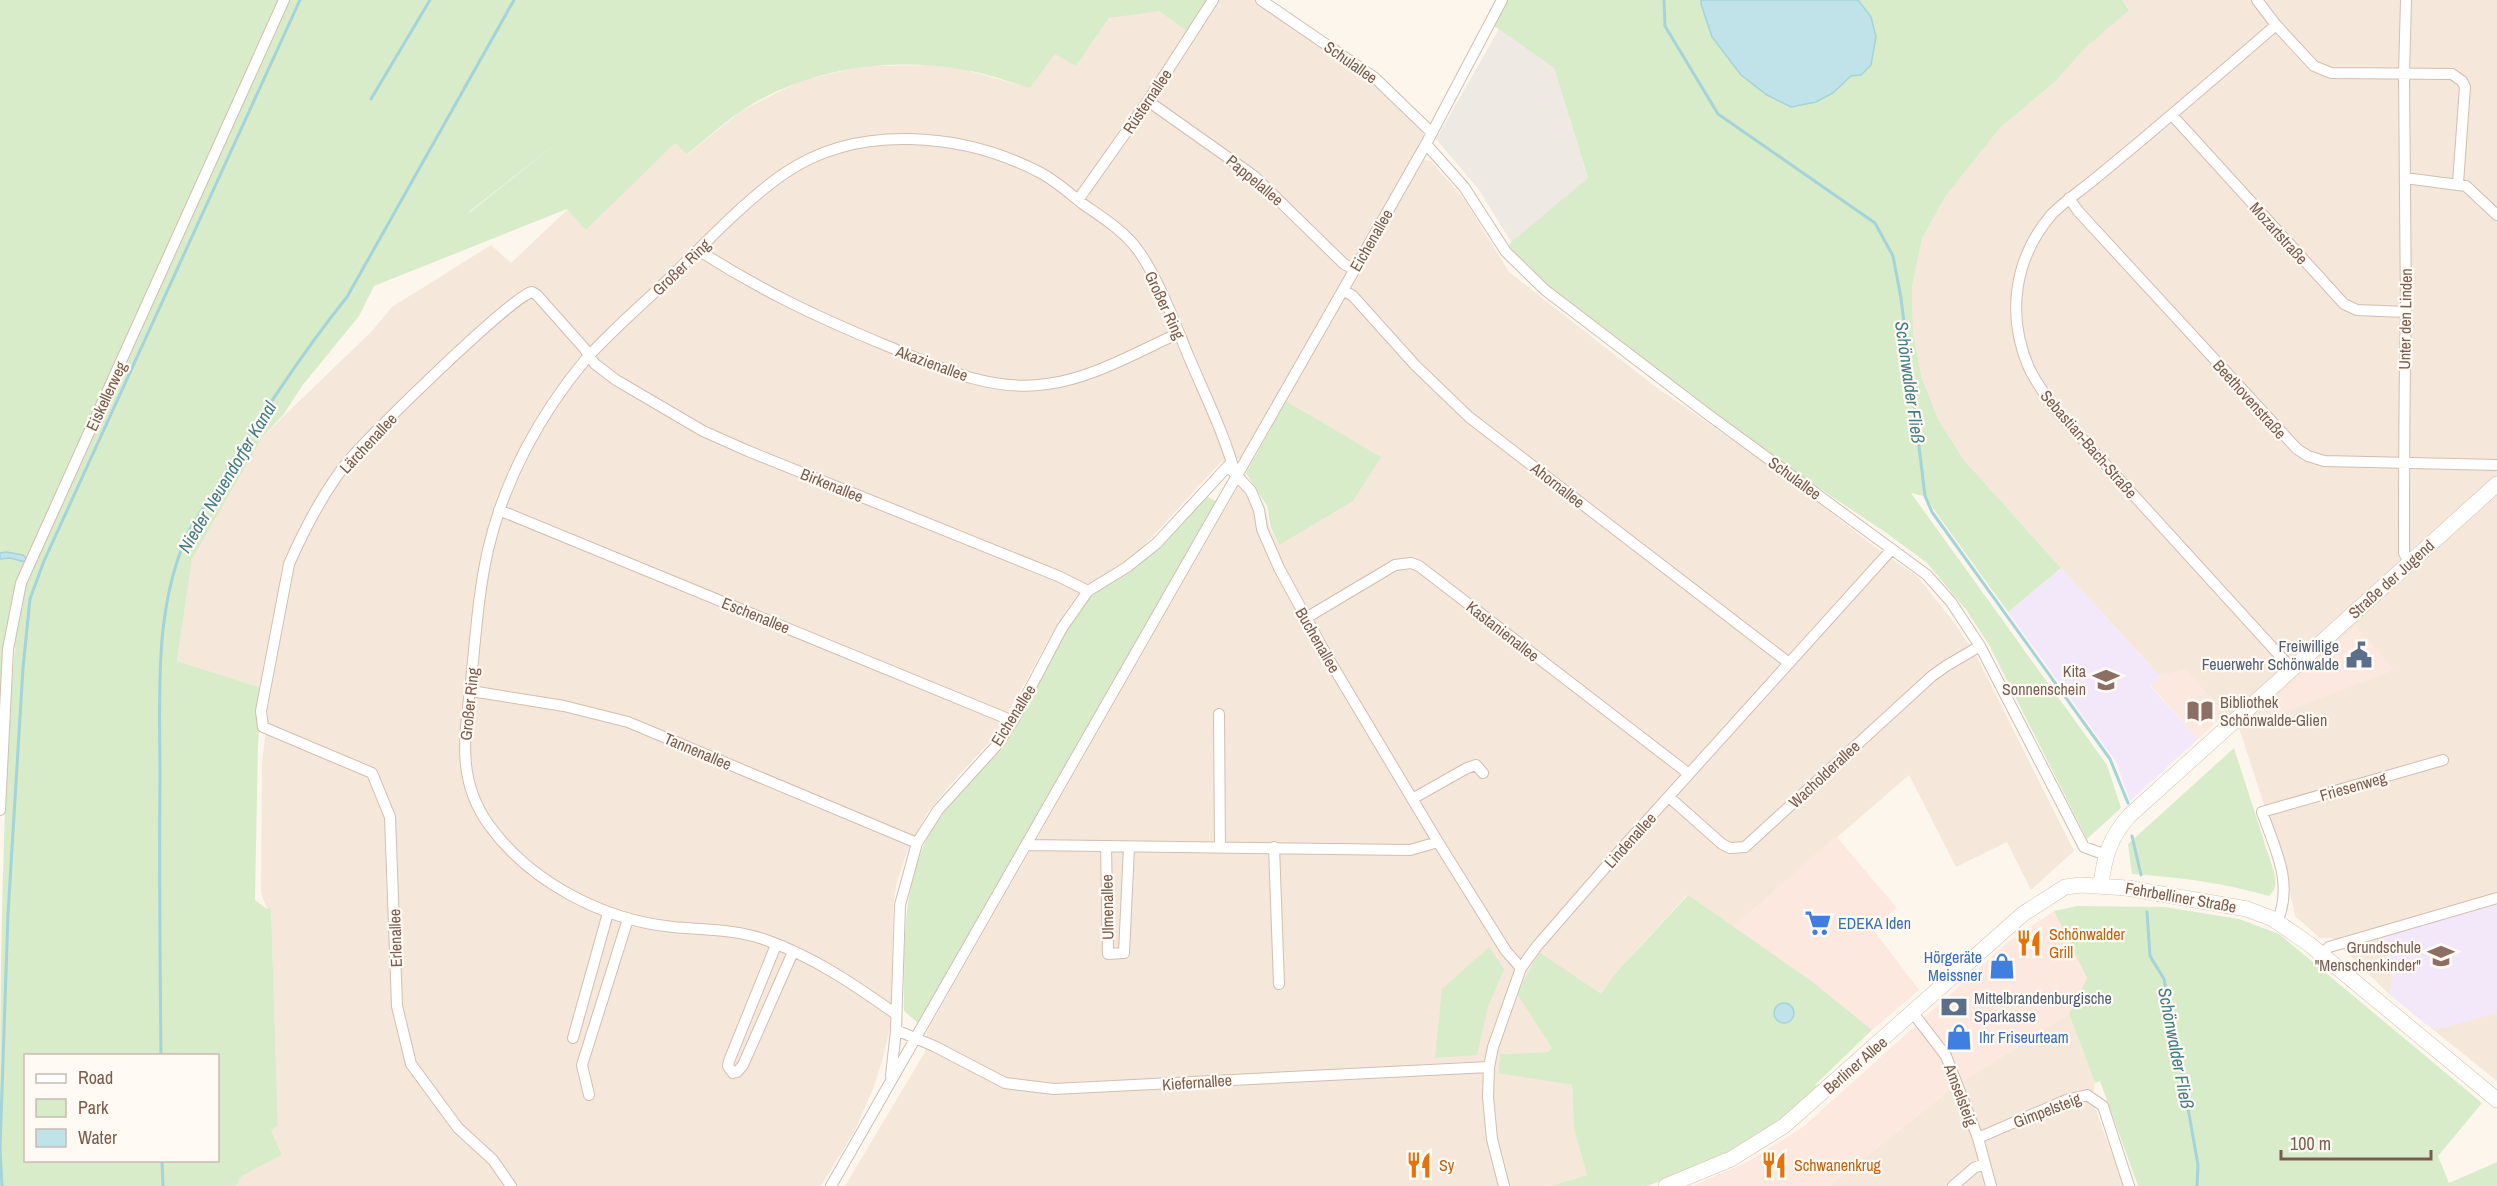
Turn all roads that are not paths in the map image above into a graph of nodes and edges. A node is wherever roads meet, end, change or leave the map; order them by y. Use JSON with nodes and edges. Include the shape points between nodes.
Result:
{"nodes":[{"id":1,"x":284,"y":0,"type":"edge"},
{"id":2,"x":1213,"y":0,"type":"edge"},
{"id":3,"x":1261,"y":0,"type":"edge"},
{"id":4,"x":1502,"y":0,"type":"edge"},
{"id":5,"x":2258,"y":0,"type":"edge"},
{"id":6,"x":2406,"y":0,"type":"edge"},
{"id":7,"x":2276,"y":25,"type":"junction"},
{"id":8,"x":2404,"y":74,"type":"junction"},
{"id":9,"x":1148,"y":101,"type":"junction"},
{"id":10,"x":2172,"y":115,"type":"junction"},
{"id":11,"x":1432,"y":133,"type":"junction"},
{"id":12,"x":1426,"y":144,"type":"junction"},
{"id":13,"x":2405,"y":178,"type":"junction"},
{"id":14,"x":2458,"y":183,"type":"junction"},
{"id":15,"x":2069,"y":198,"type":"junction"},
{"id":16,"x":1078,"y":200,"type":"junction"},
{"id":17,"x":2497,"y":215,"type":"edge"},
{"id":18,"x":698,"y":250,"type":"junction"},
{"id":19,"x":1354,"y":269,"type":"junction"},
{"id":20,"x":1343,"y":290,"type":"junction"},
{"id":21,"x":2406,"y":312,"type":"junction"},
{"id":22,"x":1179,"y":333,"type":"junction"},
{"id":23,"x":589,"y":357,"type":"junction"},
{"id":24,"x":2404,"y":462,"type":"junction"},
{"id":25,"x":2497,"y":465,"type":"edge"},
{"id":26,"x":1236,"y":477,"type":"junction"},
{"id":27,"x":2497,"y":484,"type":"edge"},
{"id":28,"x":500,"y":510,"type":"junction"},
{"id":29,"x":1892,"y":549,"type":"junction"},
{"id":30,"x":2409,"y":562,"type":"junction"},
{"id":31,"x":1088,"y":591,"type":"junction"},
{"id":32,"x":1306,"y":618,"type":"junction"},
{"id":33,"x":1980,"y":646,"type":"junction"},
{"id":34,"x":1789,"y":663,"type":"junction"},
{"id":35,"x":2292,"y":669,"type":"junction"},
{"id":36,"x":471,"y":691,"type":"junction"},
{"id":37,"x":1218,"y":714,"type":"dead end"},
{"id":38,"x":1013,"y":721,"type":"junction"},
{"id":39,"x":263,"y":727,"type":"joint"},
{"id":40,"x":2443,"y":760,"type":"dead end"},
{"id":41,"x":1483,"y":773,"type":"dead end"},
{"id":42,"x":1689,"y":774,"type":"junction"},
{"id":43,"x":1669,"y":797,"type":"junction"},
{"id":44,"x":1412,"y":799,"type":"junction"},
{"id":45,"x":0,"y":810,"type":"edge"},
{"id":46,"x":1438,"y":842,"type":"junction"},
{"id":47,"x":917,"y":843,"type":"junction"},
{"id":48,"x":1028,"y":845,"type":"junction"},
{"id":49,"x":1106,"y":846,"type":"junction"},
{"id":50,"x":1129,"y":847,"type":"junction"},
{"id":51,"x":1220,"y":847,"type":"junction"},
{"id":52,"x":1274,"y":847,"type":"junction"},
{"id":53,"x":2106,"y":855,"type":"junction"},
{"id":54,"x":2101,"y":885,"type":"junction"},
{"id":55,"x":2497,"y":898,"type":"edge"},
{"id":56,"x":608,"y":913,"type":"junction"},
{"id":57,"x":2023,"y":914,"type":"joint"},
{"id":58,"x":628,"y":919,"type":"junction"},
{"id":59,"x":2277,"y":922,"type":"junction"},
{"id":60,"x":776,"y":945,"type":"junction"},
{"id":61,"x":793,"y":952,"type":"junction"},
{"id":62,"x":2322,"y":954,"type":"junction"},
{"id":63,"x":1521,"y":968,"type":"junction"},
{"id":64,"x":1279,"y":984,"type":"dead end"},
{"id":65,"x":1913,"y":1013,"type":"junction"},
{"id":66,"x":896,"y":1014,"type":"junction"},
{"id":67,"x":896,"y":1030,"type":"junction"},
{"id":68,"x":573,"y":1038,"type":"dead end"},
{"id":69,"x":915,"y":1038,"type":"junction"},
{"id":70,"x":1489,"y":1068,"type":"junction"},
{"id":71,"x":890,"y":1083,"type":"junction"},
{"id":72,"x":589,"y":1095,"type":"dead end"},
{"id":73,"x":2497,"y":1100,"type":"edge"},
{"id":74,"x":1978,"y":1138,"type":"junction"},
{"id":75,"x":1984,"y":1164,"type":"junction"},
{"id":76,"x":511,"y":1186,"type":"edge"},
{"id":77,"x":831,"y":1186,"type":"edge"},
{"id":78,"x":1504,"y":1186,"type":"edge"},
{"id":79,"x":1666,"y":1186,"type":"edge"},
{"id":80,"x":1953,"y":1186,"type":"edge"},
{"id":81,"x":1991,"y":1186,"type":"edge"},
{"id":82,"x":2129,"y":1186,"type":"edge"}],
"edges":[{"from":1,"to":45,"type":"street","name":"Eiskellerweg","via":[[21,583],[8,649]]},
{"from":2,"to":9,"type":"street","name":"Rüsternallee"},
{"from":3,"to":11,"type":"street","name":"Schulallee","via":[[1375,78]]},
{"from":4,"to":11,"type":"street","name":"Eichenallee"},
{"from":5,"to":7,"type":"street"},
{"from":6,"to":8,"type":"street","name":"Unter den Linden"},
{"from":7,"to":8,"type":"street","via":[[2314,66],[2331,73]]},
{"from":7,"to":10,"type":"street","name":"Sebastian-Bach-Straße"},
{"from":8,"to":13,"type":"street","name":"Unter den Linden"},
{"from":8,"to":14,"type":"street","via":[[2452,74],[2465,87]]},
{"from":9,"to":16,"type":"street","name":"Rüsternallee"},
{"from":9,"to":19,"type":"street","name":"Pappelallee","via":[[1254,176],[1344,264]]},
{"from":10,"to":15,"type":"street","name":"Sebastian-Bach-Straße"},
{"from":10,"to":21,"type":"street","name":"Mozartstraße","via":[[2344,304],[2357,309]]},
{"from":11,"to":12,"type":"street","name":"Eichenallee"},
{"from":12,"to":19,"type":"street","name":"Eichenallee"},
{"from":12,"to":29,"type":"street","name":"Schulallee","via":[[1464,187],[1506,252],[1545,291]]},
{"from":13,"to":14,"type":"street"},
{"from":13,"to":21,"type":"street","name":"Unter den Linden"},
{"from":14,"to":17,"type":"street","via":[[2474,190]]},
{"from":15,"to":24,"type":"street","name":"Beethovenstraße","via":[[2297,449],[2324,461]]},
{"from":15,"to":35,"type":"street","name":"Sebastian-Bach-Straße","via":[[2039,231],[2017,283],[2016,322],[2030,370],[2056,410]]},
{"from":16,"to":18,"type":"street","name":"Großer Ring","via":[[1040,172],[981,151],[910,138],[861,143],[825,153],[786,172]]},
{"from":16,"to":22,"type":"street","name":"Großer Ring","via":[[1124,234],[1138,250]]},
{"from":18,"to":22,"type":"street","name":"Akazienallee","via":[[803,311],[947,371],[987,381],[1026,386],[1048,384],[1084,374]]},
{"from":18,"to":23,"type":"street","name":"Großer Ring"},
{"from":19,"to":20,"type":"street","name":"Eichenallee"},
{"from":20,"to":26,"type":"street","name":"Eichenallee"},
{"from":20,"to":34,"type":"street","name":"Ahornallee","via":[[1469,417]]},
{"from":21,"to":24,"type":"street","name":"Unter den Linden"},
{"from":22,"to":26,"type":"street","name":"Großer Ring"},
{"from":23,"to":28,"type":"street","name":"Großer Ring","via":[[546,414],[511,479]]},
{"from":23,"to":31,"type":"street","name":"Birkenallee","via":[[615,380],[703,431]]},
{"from":23,"to":39,"type":"street","name":"Lärchenallee","via":[[537,295],[526,293],[350,459],[289,564],[261,711]]},
{"from":24,"to":25,"type":"street","name":"Beethovenstraße"},
{"from":24,"to":30,"type":"street","name":"Unter den Linden","via":[[2404,553]]},
{"from":26,"to":31,"type":"street","name":"Eichenallee","via":[[1228,466],[1157,543]]},
{"from":26,"to":32,"type":"street","name":"Buchenallee","via":[[1251,491],[1269,548]]},
{"from":26,"to":48,"type":"street","name":"Eichenallee"},
{"from":27,"to":30,"type":"main road","name":"Straße der Jugend"},
{"from":28,"to":36,"type":"street","name":"Großer Ring","via":[[480,590]]},
{"from":28,"to":38,"type":"street","name":"Eschenallee"},
{"from":29,"to":33,"type":"street","name":"Schulallee","via":[[1939,588]]},
{"from":29,"to":34,"type":"street","name":"Lindenallee"},
{"from":30,"to":35,"type":"main road","name":"Straße der Jugend"},
{"from":31,"to":38,"type":"street","name":"Eichenallee","via":[[1062,628]]},
{"from":32,"to":42,"type":"street","name":"Kastanienallee","via":[[1395,565],[1419,566]]},
{"from":32,"to":44,"type":"street","name":"Buchenallee"},
{"from":33,"to":43,"type":"street","name":"Wacholderallee","via":[[1932,676],[1745,847],[1722,844]]},
{"from":33,"to":53,"type":"street","name":"Schulallee","via":[[2084,847]]},
{"from":34,"to":42,"type":"street","name":"Lindenallee"},
{"from":35,"to":53,"type":"main road","name":"Straße der Jugend","via":[[2129,816],[2116,832]]},
{"from":36,"to":47,"type":"street","name":"Tannenallee","via":[[564,706],[628,722]]},
{"from":36,"to":56,"type":"street","name":"Großer Ring","via":[[464,759],[472,794],[487,823],[505,845],[562,891]]},
{"from":37,"to":51,"type":"street"},
{"from":38,"to":47,"type":"street","name":"Eichenallee","via":[[996,746],[938,810]]},
{"from":39,"to":76,"type":"street","name":"Erlenallee","via":[[372,773],[390,817],[397,1006],[411,1064],[458,1128],[493,1160]]},
{"from":40,"to":59,"type":"street","name":"Friesenweg","via":[[2262,812],[2286,891]]},
{"from":41,"to":44,"type":"street","via":[[1476,765],[1467,768]]},
{"from":42,"to":43,"type":"street","name":"Lindenallee"},
{"from":43,"to":63,"type":"street","name":"Lindenallee"},
{"from":44,"to":46,"type":"street","name":"Buchenallee"},
{"from":46,"to":52,"type":"street","via":[[1410,850]]},
{"from":46,"to":63,"type":"street","name":"Buchenallee","via":[[1506,951]]},
{"from":47,"to":66,"type":"street","name":"Eichenallee","via":[[900,905]]},
{"from":48,"to":49,"type":"street"},
{"from":48,"to":69,"type":"street","name":"Eichenallee"},
{"from":49,"to":50,"type":"street"},
{"from":49,"to":50,"type":"street","name":"Ulmenallee","via":[[1108,954],[1124,953]]},
{"from":50,"to":51,"type":"street"},
{"from":51,"to":52,"type":"street"},
{"from":52,"to":64,"type":"street"},
{"from":53,"to":54,"type":"main road","name":"Straße der Jugend"},
{"from":54,"to":57,"type":"main road","name":"Fehrbelliner Straße","via":[[2065,887]]},
{"from":54,"to":59,"type":"main road","name":"Fehrbelliner Straße","via":[[2221,903]]},
{"from":55,"to":62,"type":"street","via":[[2329,947]]},
{"from":56,"to":58,"type":"street","name":"Großer Ring"},
{"from":56,"to":68,"type":"street"},
{"from":57,"to":65,"type":"main road","name":"Berliner Allee"},
{"from":58,"to":60,"type":"street","name":"Großer Ring","via":[[724,931]]},
{"from":58,"to":72,"type":"street","via":[[582,1065]]},
{"from":59,"to":62,"type":"main road","name":"Fehrbelliner Straße"},
{"from":60,"to":61,"type":"street","name":"Großer Ring"},
{"from":60,"to":61,"type":"street","via":[[729,1060],[733,1073],[743,1065]]},
{"from":61,"to":66,"type":"street","name":"Großer Ring","via":[[835,971]]},
{"from":62,"to":73,"type":"main road","name":"Fehrbelliner Straße"},
{"from":63,"to":70,"type":"street","name":"Lindenallee"},
{"from":65,"to":74,"type":"street","name":"Amselsteig","via":[[1946,1056]]},
{"from":65,"to":79,"type":"main road","name":"Berliner Allee","via":[[1784,1126],[1731,1159]]},
{"from":66,"to":67,"type":"street","name":"Eichenallee"},
{"from":67,"to":69,"type":"street"},
{"from":67,"to":71,"type":"street","name":"Eichenallee"},
{"from":69,"to":70,"type":"street","name":"Kiefernallee","via":[[1005,1083],[1054,1089]]},
{"from":69,"to":71,"type":"street","name":"Eichenallee"},
{"from":70,"to":78,"type":"street","name":"Lindenallee","via":[[1492,1139]]},
{"from":71,"to":77,"type":"street","name":"Eichenallee"},
{"from":74,"to":75,"type":"street","name":"Amselsteig"},
{"from":74,"to":82,"type":"street","name":"Gimpelsteig","via":[[2066,1100],[2087,1095],[2103,1106]]},
{"from":75,"to":80,"type":"street"},
{"from":75,"to":81,"type":"street","name":"Amselsteig"}]}
